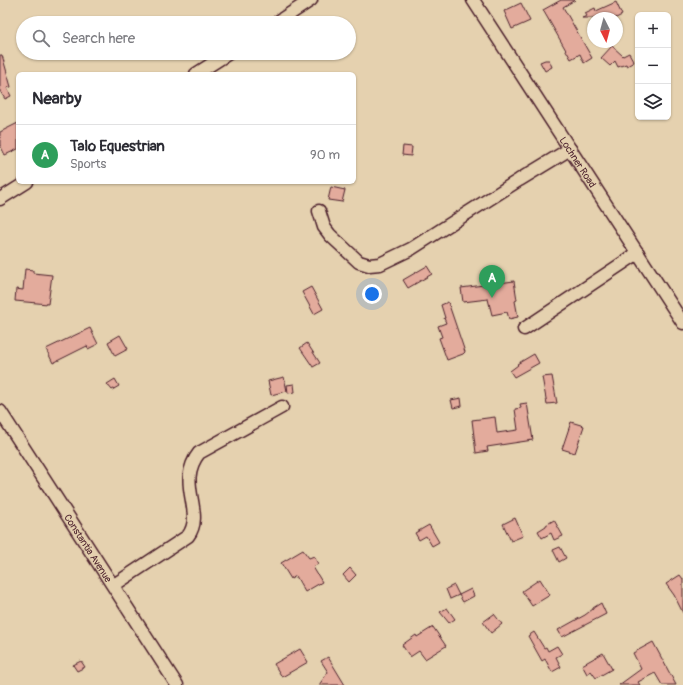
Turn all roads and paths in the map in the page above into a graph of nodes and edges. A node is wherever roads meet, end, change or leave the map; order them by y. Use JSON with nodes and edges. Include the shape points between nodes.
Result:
{"nodes":[{"id":1,"x":311,"y":0,"type":"edge"},
{"id":2,"x":473,"y":0,"type":"edge"},
{"id":3,"x":287,"y":16,"type":"edge"},
{"id":4,"x":218,"y":60,"type":"edge"},
{"id":5,"x":199,"y":72,"type":"edge"},
{"id":6,"x":570,"y":149,"type":"junction"},
{"id":7,"x":24,"y":184,"type":"edge"},
{"id":8,"x":0,"y":199,"type":"edge"},
{"id":9,"x":319,"y":211,"type":"dead end"},
{"id":10,"x":638,"y":253,"type":"junction"},
{"id":11,"x":683,"y":323,"type":"edge"},
{"id":12,"x":524,"y":329,"type":"dead end"},
{"id":13,"x":282,"y":407,"type":"dead end"},
{"id":14,"x":0,"y":411,"type":"edge"},
{"id":15,"x":114,"y":585,"type":"junction"},
{"id":16,"x":177,"y":685,"type":"edge"}],
"edges":[{"from":1,"to":3,"type":"street"},
{"from":2,"to":6,"type":"street","name":"Lochner Road"},
{"from":4,"to":5,"type":"street"},
{"from":6,"to":9,"type":"street","via":[[411,249],[380,264],[369,265],[359,262],[330,235],[324,227]]},
{"from":6,"to":10,"type":"street","name":"Lochner Road"},
{"from":7,"to":8,"type":"street"},
{"from":10,"to":11,"type":"street","name":"Lochner Road"},
{"from":10,"to":12,"type":"street"},
{"from":13,"to":15,"type":"street","via":[[199,453],[189,476],[194,516],[192,530],[188,536]]},
{"from":14,"to":15,"type":"street","name":"Constantia Avenue"},
{"from":15,"to":16,"type":"street","name":"Constantia Avenue"}]}
